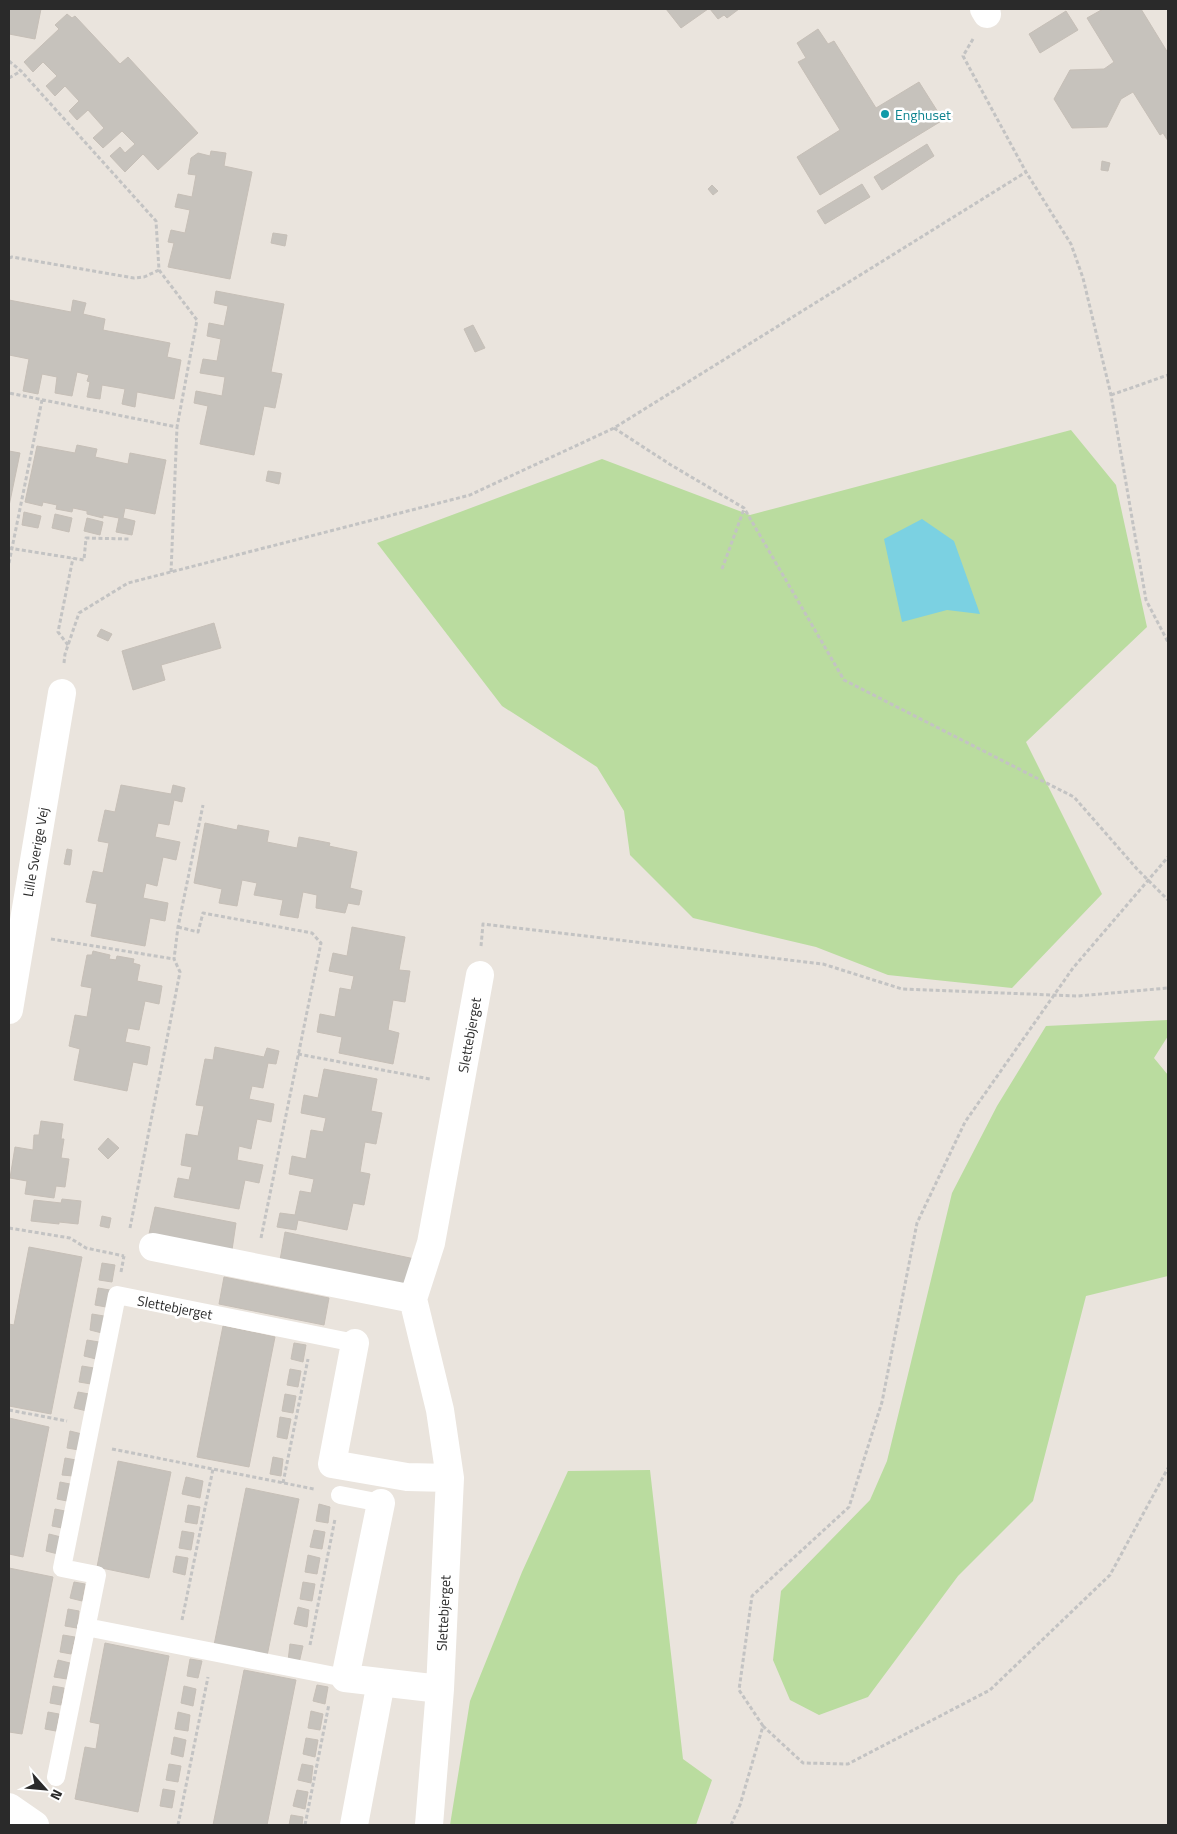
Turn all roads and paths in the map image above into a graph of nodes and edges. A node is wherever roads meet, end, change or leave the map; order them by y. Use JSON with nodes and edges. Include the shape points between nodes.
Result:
{"nodes":[{"id":1,"x":986,"y":11,"type":"edge"},
{"id":2,"x":9,"y":61,"type":"edge"},
{"id":3,"x":21,"y":71,"type":"junction"},
{"id":4,"x":9,"y":78,"type":"edge"},
{"id":5,"x":1026,"y":172,"type":"junction"},
{"id":6,"x":9,"y":258,"type":"edge"},
{"id":7,"x":159,"y":270,"type":"junction"},
{"id":8,"x":1168,"y":376,"type":"edge"},
{"id":9,"x":9,"y":393,"type":"edge"},
{"id":10,"x":1111,"y":395,"type":"junction"},
{"id":11,"x":42,"y":400,"type":"junction"},
{"id":12,"x":177,"y":427,"type":"junction"},
{"id":13,"x":614,"y":428,"type":"junction"},
{"id":14,"x":744,"y":508,"type":"junction"},
{"id":15,"x":129,"y":539,"type":"dead end"},
{"id":16,"x":10,"y":548,"type":"edge"},
{"id":17,"x":73,"y":558,"type":"junction"},
{"id":18,"x":9,"y":563,"type":"edge"},
{"id":19,"x":722,"y":569,"type":"dead end"},
{"id":20,"x":171,"y":572,"type":"junction"},
{"id":21,"x":1168,"y":642,"type":"edge"},
{"id":22,"x":68,"y":645,"type":"junction"},
{"id":23,"x":62,"y":693,"type":"joint"},
{"id":24,"x":203,"y":805,"type":"dead end"},
{"id":25,"x":1168,"y":857,"type":"edge"},
{"id":26,"x":1149,"y":879,"type":"junction"},
{"id":27,"x":1168,"y":900,"type":"edge"},
{"id":28,"x":483,"y":924,"type":"dead end"},
{"id":29,"x":178,"y":927,"type":"junction"},
{"id":30,"x":22,"y":934,"type":"junction"},
{"id":31,"x":174,"y":959,"type":"junction"},
{"id":32,"x":480,"y":975,"type":"dead end"},
{"id":33,"x":1168,"y":988,"type":"edge"},
{"id":34,"x":1053,"y":996,"type":"junction"},
{"id":35,"x":9,"y":1010,"type":"edge"},
{"id":36,"x":298,"y":1054,"type":"junction"},
{"id":37,"x":460,"y":1084,"type":"junction"},
{"id":38,"x":9,"y":1228,"type":"edge"},
{"id":39,"x":129,"y":1232,"type":"dead end"},
{"id":40,"x":153,"y":1247,"type":"dead end"},
{"id":41,"x":126,"y":1248,"type":"dead end"},
{"id":42,"x":124,"y":1256,"type":"junction"},
{"id":43,"x":255,"y":1268,"type":"junction"},
{"id":44,"x":117,"y":1296,"type":"junction"},
{"id":45,"x":413,"y":1299,"type":"junction"},
{"id":46,"x":313,"y":1335,"type":"junction"},
{"id":47,"x":355,"y":1343,"type":"joint"},
{"id":48,"x":9,"y":1410,"type":"edge"},
{"id":49,"x":90,"y":1425,"type":"junction"},
{"id":50,"x":87,"y":1444,"type":"junction"},
{"id":51,"x":1168,"y":1468,"type":"edge"},
{"id":52,"x":213,"y":1469,"type":"junction"},
{"id":53,"x":450,"y":1478,"type":"junction"},
{"id":54,"x":284,"y":1483,"type":"junction"},
{"id":55,"x":340,"y":1495,"type":"junction"},
{"id":56,"x":380,"y":1503,"type":"joint"},
{"id":57,"x":86,"y":1626,"type":"junction"},
{"id":58,"x":177,"y":1645,"type":"junction"},
{"id":59,"x":213,"y":1652,"type":"junction"},
{"id":60,"x":304,"y":1670,"type":"junction"},
{"id":61,"x":340,"y":1677,"type":"junction"},
{"id":62,"x":381,"y":1682,"type":"junction"},
{"id":63,"x":440,"y":1689,"type":"junction"},
{"id":64,"x":764,"y":1726,"type":"junction"},
{"id":65,"x":56,"y":1777,"type":"dead end"},
{"id":66,"x":9,"y":1807,"type":"edge"},
{"id":67,"x":35,"y":1825,"type":"edge"},
{"id":68,"x":178,"y":1825,"type":"edge"},
{"id":69,"x":305,"y":1825,"type":"edge"},
{"id":70,"x":354,"y":1825,"type":"edge"},
{"id":71,"x":429,"y":1825,"type":"edge"},
{"id":72,"x":731,"y":1825,"type":"edge"}],
"edges":[{"from":1,"to":5,"type":"path","via":[[963,56]]},
{"from":2,"to":3,"type":"path"},
{"from":3,"to":4,"type":"path"},
{"from":3,"to":7,"type":"path","via":[[156,221]]},
{"from":5,"to":10,"type":"path","via":[[1071,244]]},
{"from":5,"to":13,"type":"path"},
{"from":6,"to":7,"type":"path","via":[[134,278]]},
{"from":7,"to":12,"type":"path","via":[[197,320]]},
{"from":8,"to":10,"type":"path"},
{"from":9,"to":11,"type":"path"},
{"from":10,"to":21,"type":"path","via":[[1146,600]]},
{"from":11,"to":12,"type":"path"},
{"from":11,"to":16,"type":"path"},
{"from":12,"to":20,"type":"path"},
{"from":13,"to":14,"type":"path"},
{"from":13,"to":20,"type":"path","via":[[470,495]]},
{"from":14,"to":19,"type":"path"},
{"from":14,"to":26,"type":"path","via":[[844,680],[1074,797]]},
{"from":15,"to":17,"type":"path","via":[[86,538],[84,560]]},
{"from":16,"to":17,"type":"path"},
{"from":16,"to":18,"type":"path"},
{"from":17,"to":22,"type":"path","via":[[58,632]]},
{"from":20,"to":22,"type":"path","via":[[128,583],[79,613]]},
{"from":22,"to":23,"type":"path"},
{"from":23,"to":30,"type":"street","name":"Lille Sverige Vej"},
{"from":24,"to":29,"type":"path"},
{"from":25,"to":26,"type":"path"},
{"from":26,"to":27,"type":"path"},
{"from":26,"to":34,"type":"path"},
{"from":28,"to":34,"type":"path","via":[[823,964],[902,989]]},
{"from":29,"to":31,"type":"path"},
{"from":29,"to":36,"type":"path","via":[[198,932],[202,913],[312,933],[321,943]]},
{"from":30,"to":31,"type":"path"},
{"from":30,"to":35,"type":"street","name":"Lille Sverige Vej"},
{"from":31,"to":39,"type":"path","via":[[180,972]]},
{"from":32,"to":37,"type":"street","name":"Slettebjerget"},
{"from":33,"to":34,"type":"path"},
{"from":34,"to":64,"type":"path","via":[[965,1122],[917,1223],[882,1402],[850,1507],[752,1596],[739,1690]]},
{"from":36,"to":37,"type":"path"},
{"from":36,"to":43,"type":"path"},
{"from":37,"to":45,"type":"street","name":"Slettebjerget","via":[[431,1244]]},
{"from":38,"to":42,"type":"path","via":[[70,1238],[86,1248]]},
{"from":40,"to":43,"type":"street"},
{"from":41,"to":42,"type":"path"},
{"from":42,"to":44,"type":"path"},
{"from":43,"to":45,"type":"street"},
{"from":44,"to":46,"type":"lane","name":"Slettebjerget"},
{"from":44,"to":49,"type":"lane"},
{"from":45,"to":53,"type":"street","name":"Slettebjerget","via":[[440,1410]]},
{"from":46,"to":47,"type":"lane","name":"Slettebjerget"},
{"from":46,"to":54,"type":"path"},
{"from":47,"to":53,"type":"street","name":"Slettebjerget","via":[[332,1464],[407,1477]]},
{"from":48,"to":49,"type":"path"},
{"from":49,"to":50,"type":"lane"},
{"from":50,"to":52,"type":"path"},
{"from":50,"to":57,"type":"lane","via":[[62,1568],[97,1575]]},
{"from":51,"to":64,"type":"path","via":[[1110,1575],[990,1690],[848,1764],[803,1763]]},
{"from":52,"to":54,"type":"path"},
{"from":52,"to":58,"type":"path"},
{"from":53,"to":63,"type":"street","name":"Slettebjerget"},
{"from":54,"to":55,"type":"path"},
{"from":55,"to":56,"type":"lane"},
{"from":55,"to":60,"type":"path"},
{"from":56,"to":61,"type":"street"},
{"from":57,"to":58,"type":"lane"},
{"from":57,"to":65,"type":"lane"},
{"from":58,"to":59,"type":"lane"},
{"from":59,"to":60,"type":"lane"},
{"from":59,"to":68,"type":"path"},
{"from":60,"to":61,"type":"lane"},
{"from":61,"to":62,"type":"street"},
{"from":61,"to":69,"type":"path"},
{"from":62,"to":63,"type":"street"},
{"from":62,"to":70,"type":"street"},
{"from":63,"to":71,"type":"street","name":"Slettebjerget"},
{"from":64,"to":72,"type":"path"},
{"from":66,"to":67,"type":"street"}]}
